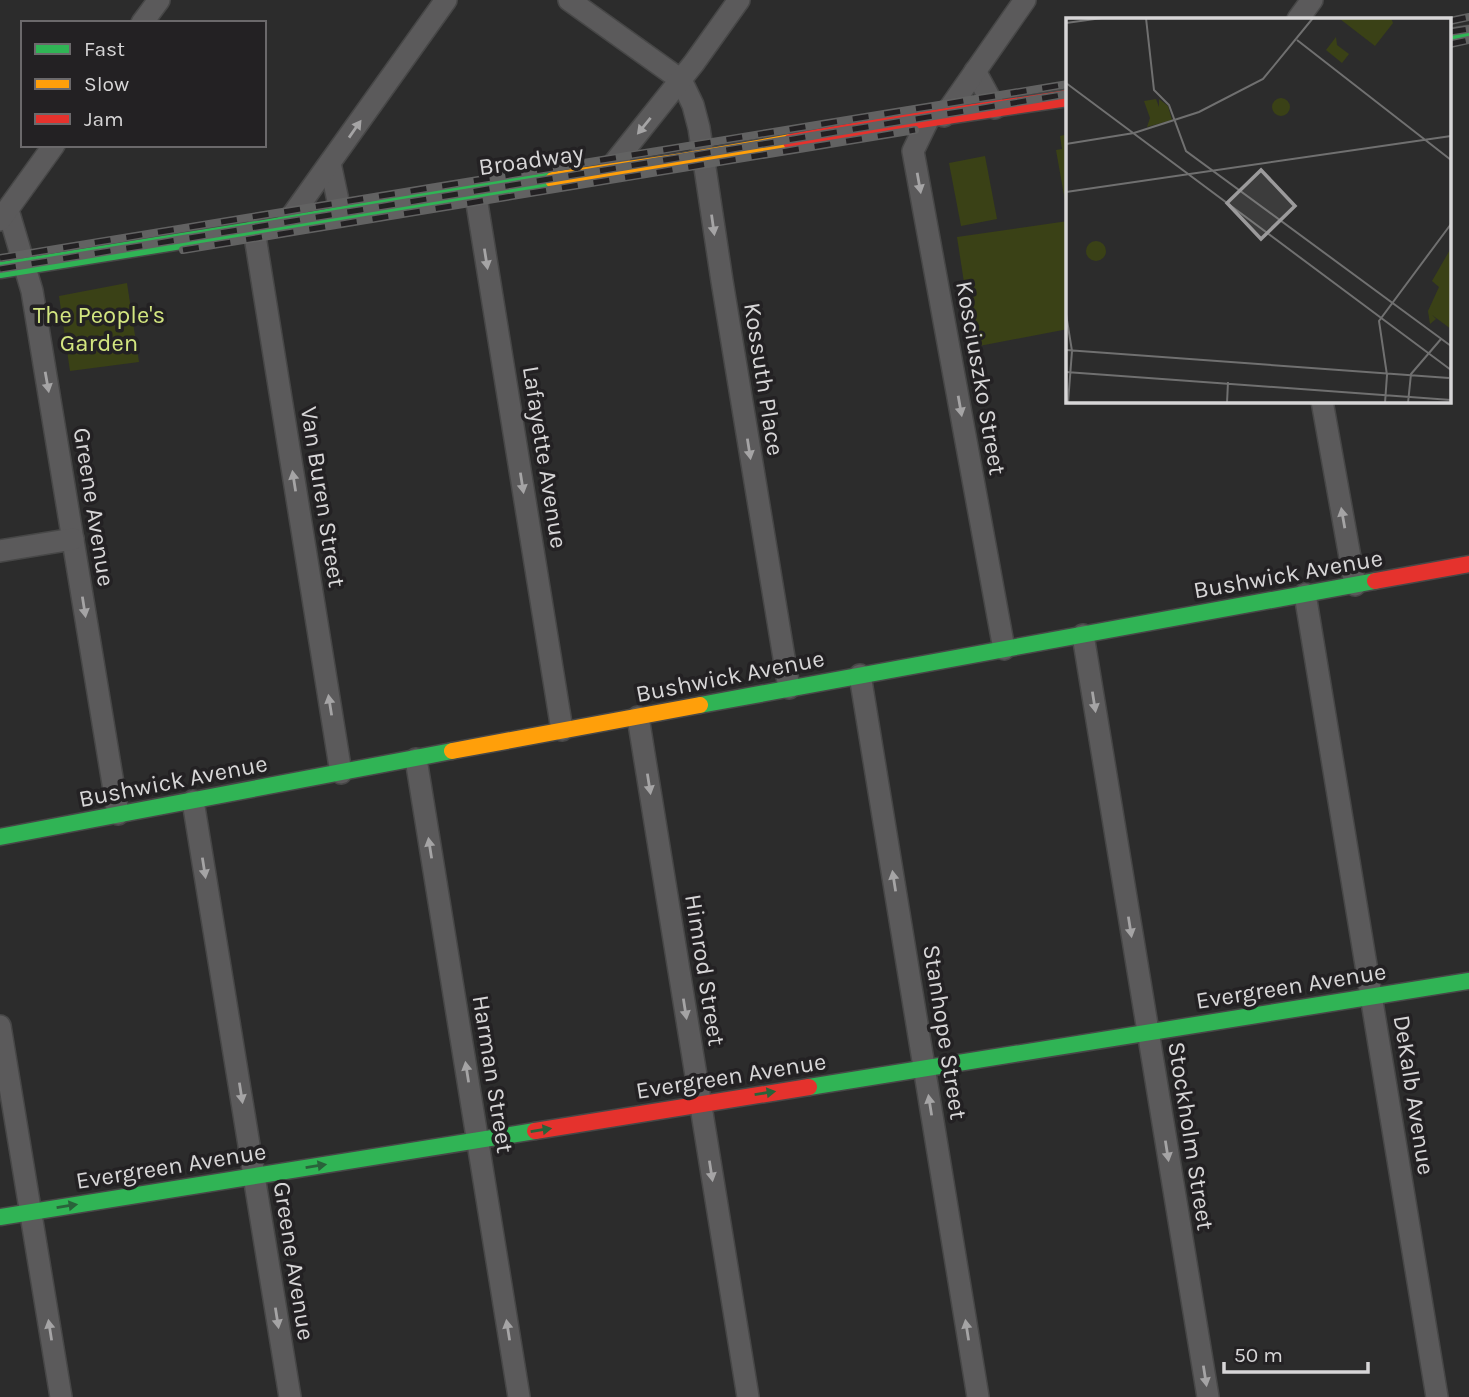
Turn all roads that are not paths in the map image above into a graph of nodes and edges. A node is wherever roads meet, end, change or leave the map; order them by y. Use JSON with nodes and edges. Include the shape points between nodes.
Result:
{"nodes":[{"id":1,"x":159,"y":0,"type":"edge"},
{"id":2,"x":446,"y":0,"type":"edge"},
{"id":3,"x":569,"y":0,"type":"edge"},
{"id":4,"x":738,"y":0,"type":"edge"},
{"id":5,"x":1025,"y":0,"type":"edge"},
{"id":6,"x":1312,"y":0,"type":"edge"},
{"id":7,"x":1299,"y":18,"type":"edge"},
{"id":8,"x":143,"y":21,"type":"edge"},
{"id":9,"x":975,"y":71,"type":"junction"},
{"id":10,"x":681,"y":80,"type":"junction"},
{"id":11,"x":1066,"y":98,"type":"edge"},
{"id":12,"x":995,"y":108,"type":"junction"},
{"id":13,"x":936,"y":117,"type":"junction"},
{"id":14,"x":53,"y":147,"type":"edge"},
{"id":15,"x":703,"y":157,"type":"junction"},
{"id":16,"x":330,"y":163,"type":"junction"},
{"id":17,"x":607,"y":172,"type":"junction"},
{"id":18,"x":475,"y":191,"type":"junction"},
{"id":19,"x":4,"y":215,"type":"edge"},
{"id":20,"x":341,"y":215,"type":"junction"},
{"id":21,"x":286,"y":224,"type":"junction"},
{"id":22,"x":254,"y":230,"type":"junction"},
{"id":23,"x":25,"y":266,"type":"junction"},
{"id":24,"x":0,"y":271,"type":"edge"},
{"id":25,"x":1322,"y":402,"type":"edge"},
{"id":26,"x":73,"y":539,"type":"junction"},
{"id":27,"x":0,"y":551,"type":"edge"},
{"id":28,"x":1469,"y":564,"type":"edge"},
{"id":29,"x":1355,"y":585,"type":"junction"},
{"id":30,"x":1305,"y":594,"type":"junction"},
{"id":31,"x":1083,"y":635,"type":"junction"},
{"id":32,"x":1004,"y":649,"type":"junction"},
{"id":33,"x":860,"y":675,"type":"junction"},
{"id":34,"x":789,"y":688,"type":"junction"},
{"id":35,"x":638,"y":717,"type":"junction"},
{"id":36,"x":562,"y":730,"type":"junction"},
{"id":37,"x":416,"y":759,"type":"junction"},
{"id":38,"x":341,"y":773,"type":"junction"},
{"id":39,"x":193,"y":801,"type":"junction"},
{"id":40,"x":118,"y":814,"type":"junction"},
{"id":41,"x":0,"y":837,"type":"edge"},
{"id":42,"x":1469,"y":981,"type":"edge"},
{"id":43,"x":1371,"y":996,"type":"junction"},
{"id":44,"x":0,"y":1026,"type":"edge"},
{"id":45,"x":1147,"y":1032,"type":"junction"},
{"id":46,"x":924,"y":1068,"type":"junction"},
{"id":47,"x":700,"y":1104,"type":"junction"},
{"id":48,"x":478,"y":1140,"type":"junction"},
{"id":49,"x":254,"y":1176,"type":"junction"},
{"id":50,"x":31,"y":1212,"type":"junction"},
{"id":51,"x":0,"y":1217,"type":"edge"},
{"id":52,"x":61,"y":1397,"type":"edge"},
{"id":53,"x":290,"y":1397,"type":"edge"},
{"id":54,"x":519,"y":1397,"type":"edge"},
{"id":55,"x":748,"y":1397,"type":"edge"},
{"id":56,"x":978,"y":1397,"type":"edge"},
{"id":57,"x":1208,"y":1397,"type":"edge"},
{"id":58,"x":1437,"y":1397,"type":"edge"}],
"edges":[{"from":1,"to":8,"type":"street"},
{"from":16,"to":2,"type":"street","one_way":true},
{"from":3,"to":10,"type":"street"},
{"from":4,"to":10,"type":"street"},
{"from":5,"to":9,"type":"street","name":"Kosciuszko Street"},
{"from":6,"to":7,"type":"street"},
{"from":9,"to":12,"type":"street"},
{"from":9,"to":13,"type":"street","name":"Kosciuszko Street"},
{"from":10,"to":15,"type":"street","name":"Kossuth Place","via":[[693,105]]},
{"from":10,"to":17,"type":"street","one_way":true},
{"from":11,"to":12,"type":"main road","name":"Broadway"},
{"from":12,"to":13,"type":"main road","name":"Broadway"},
{"from":13,"to":15,"type":"main road","name":"Broadway"},
{"from":13,"to":32,"type":"street","name":"Kosciuszko Street","one_way":true,"via":[[913,151]]},
{"from":14,"to":19,"type":"street","name":"Greene Avenue"},
{"from":15,"to":17,"type":"main road","name":"Broadway"},
{"from":15,"to":34,"type":"street","name":"Kossuth Place","one_way":true},
{"from":16,"to":20,"type":"street"},
{"from":16,"to":21,"type":"street"},
{"from":17,"to":18,"type":"main road","name":"Broadway"},
{"from":18,"to":20,"type":"main road","name":"Broadway"},
{"from":18,"to":36,"type":"street","name":"Lafayette Avenue","one_way":true},
{"from":19,"to":23,"type":"street","name":"Greene Avenue"},
{"from":20,"to":21,"type":"main road","name":"Broadway"},
{"from":21,"to":22,"type":"main road","name":"Broadway"},
{"from":22,"to":23,"type":"main road","name":"Broadway"},
{"from":38,"to":22,"type":"street","name":"Van Buren Street","one_way":true},
{"from":23,"to":24,"type":"main road","name":"Broadway"},
{"from":23,"to":26,"type":"street","name":"Greene Avenue","one_way":true},
{"from":29,"to":25,"type":"street","one_way":true},
{"from":26,"to":27,"type":"street"},
{"from":26,"to":40,"type":"street","name":"Greene Avenue","one_way":true},
{"from":28,"to":29,"type":"main road","name":"Bushwick Avenue"},
{"from":29,"to":30,"type":"main road","name":"Bushwick Avenue"},
{"from":30,"to":31,"type":"main road","name":"Bushwick Avenue"},
{"from":30,"to":43,"type":"street","name":"DeKalb Avenue"},
{"from":31,"to":32,"type":"main road","name":"Bushwick Avenue"},
{"from":31,"to":45,"type":"street","name":"Stockholm Street","one_way":true},
{"from":32,"to":33,"type":"main road","name":"Bushwick Avenue"},
{"from":33,"to":34,"type":"main road","name":"Bushwick Avenue"},
{"from":46,"to":33,"type":"street","name":"Stanhope Street","one_way":true},
{"from":34,"to":35,"type":"main road","name":"Bushwick Avenue"},
{"from":35,"to":36,"type":"main road","name":"Bushwick Avenue"},
{"from":35,"to":47,"type":"street","name":"Himrod Street","one_way":true},
{"from":36,"to":37,"type":"main road","name":"Bushwick Avenue"},
{"from":37,"to":38,"type":"main road","name":"Bushwick Avenue"},
{"from":48,"to":37,"type":"street","name":"Harman Street","one_way":true},
{"from":38,"to":39,"type":"main road","name":"Bushwick Avenue"},
{"from":39,"to":40,"type":"main road","name":"Bushwick Avenue"},
{"from":39,"to":49,"type":"street","name":"Greene Avenue","one_way":true},
{"from":40,"to":41,"type":"main road","name":"Bushwick Avenue"},
{"from":42,"to":43,"type":"main road","name":"Evergreen Avenue"},
{"from":43,"to":45,"type":"main road","name":"Evergreen Avenue"},
{"from":43,"to":58,"type":"street","name":"DeKalb Avenue"},
{"from":44,"to":50,"type":"street"},
{"from":45,"to":46,"type":"main road","name":"Evergreen Avenue"},
{"from":45,"to":57,"type":"street","name":"Stockholm Street","one_way":true},
{"from":47,"to":46,"type":"main road","name":"Evergreen Avenue","one_way":true},
{"from":56,"to":46,"type":"street","name":"Stanhope Street","one_way":true},
{"from":48,"to":47,"type":"main road","name":"Evergreen Avenue","one_way":true},
{"from":47,"to":55,"type":"street","name":"Himrod Street","one_way":true},
{"from":49,"to":48,"type":"main road","name":"Evergreen Avenue","one_way":true},
{"from":54,"to":48,"type":"street","name":"Harman Street","one_way":true},
{"from":50,"to":49,"type":"main road","name":"Evergreen Avenue","one_way":true},
{"from":49,"to":53,"type":"street","name":"Greene Avenue","one_way":true},
{"from":50,"to":51,"type":"main road","name":"Evergreen Avenue"},
{"from":52,"to":50,"type":"street","one_way":true}]}
